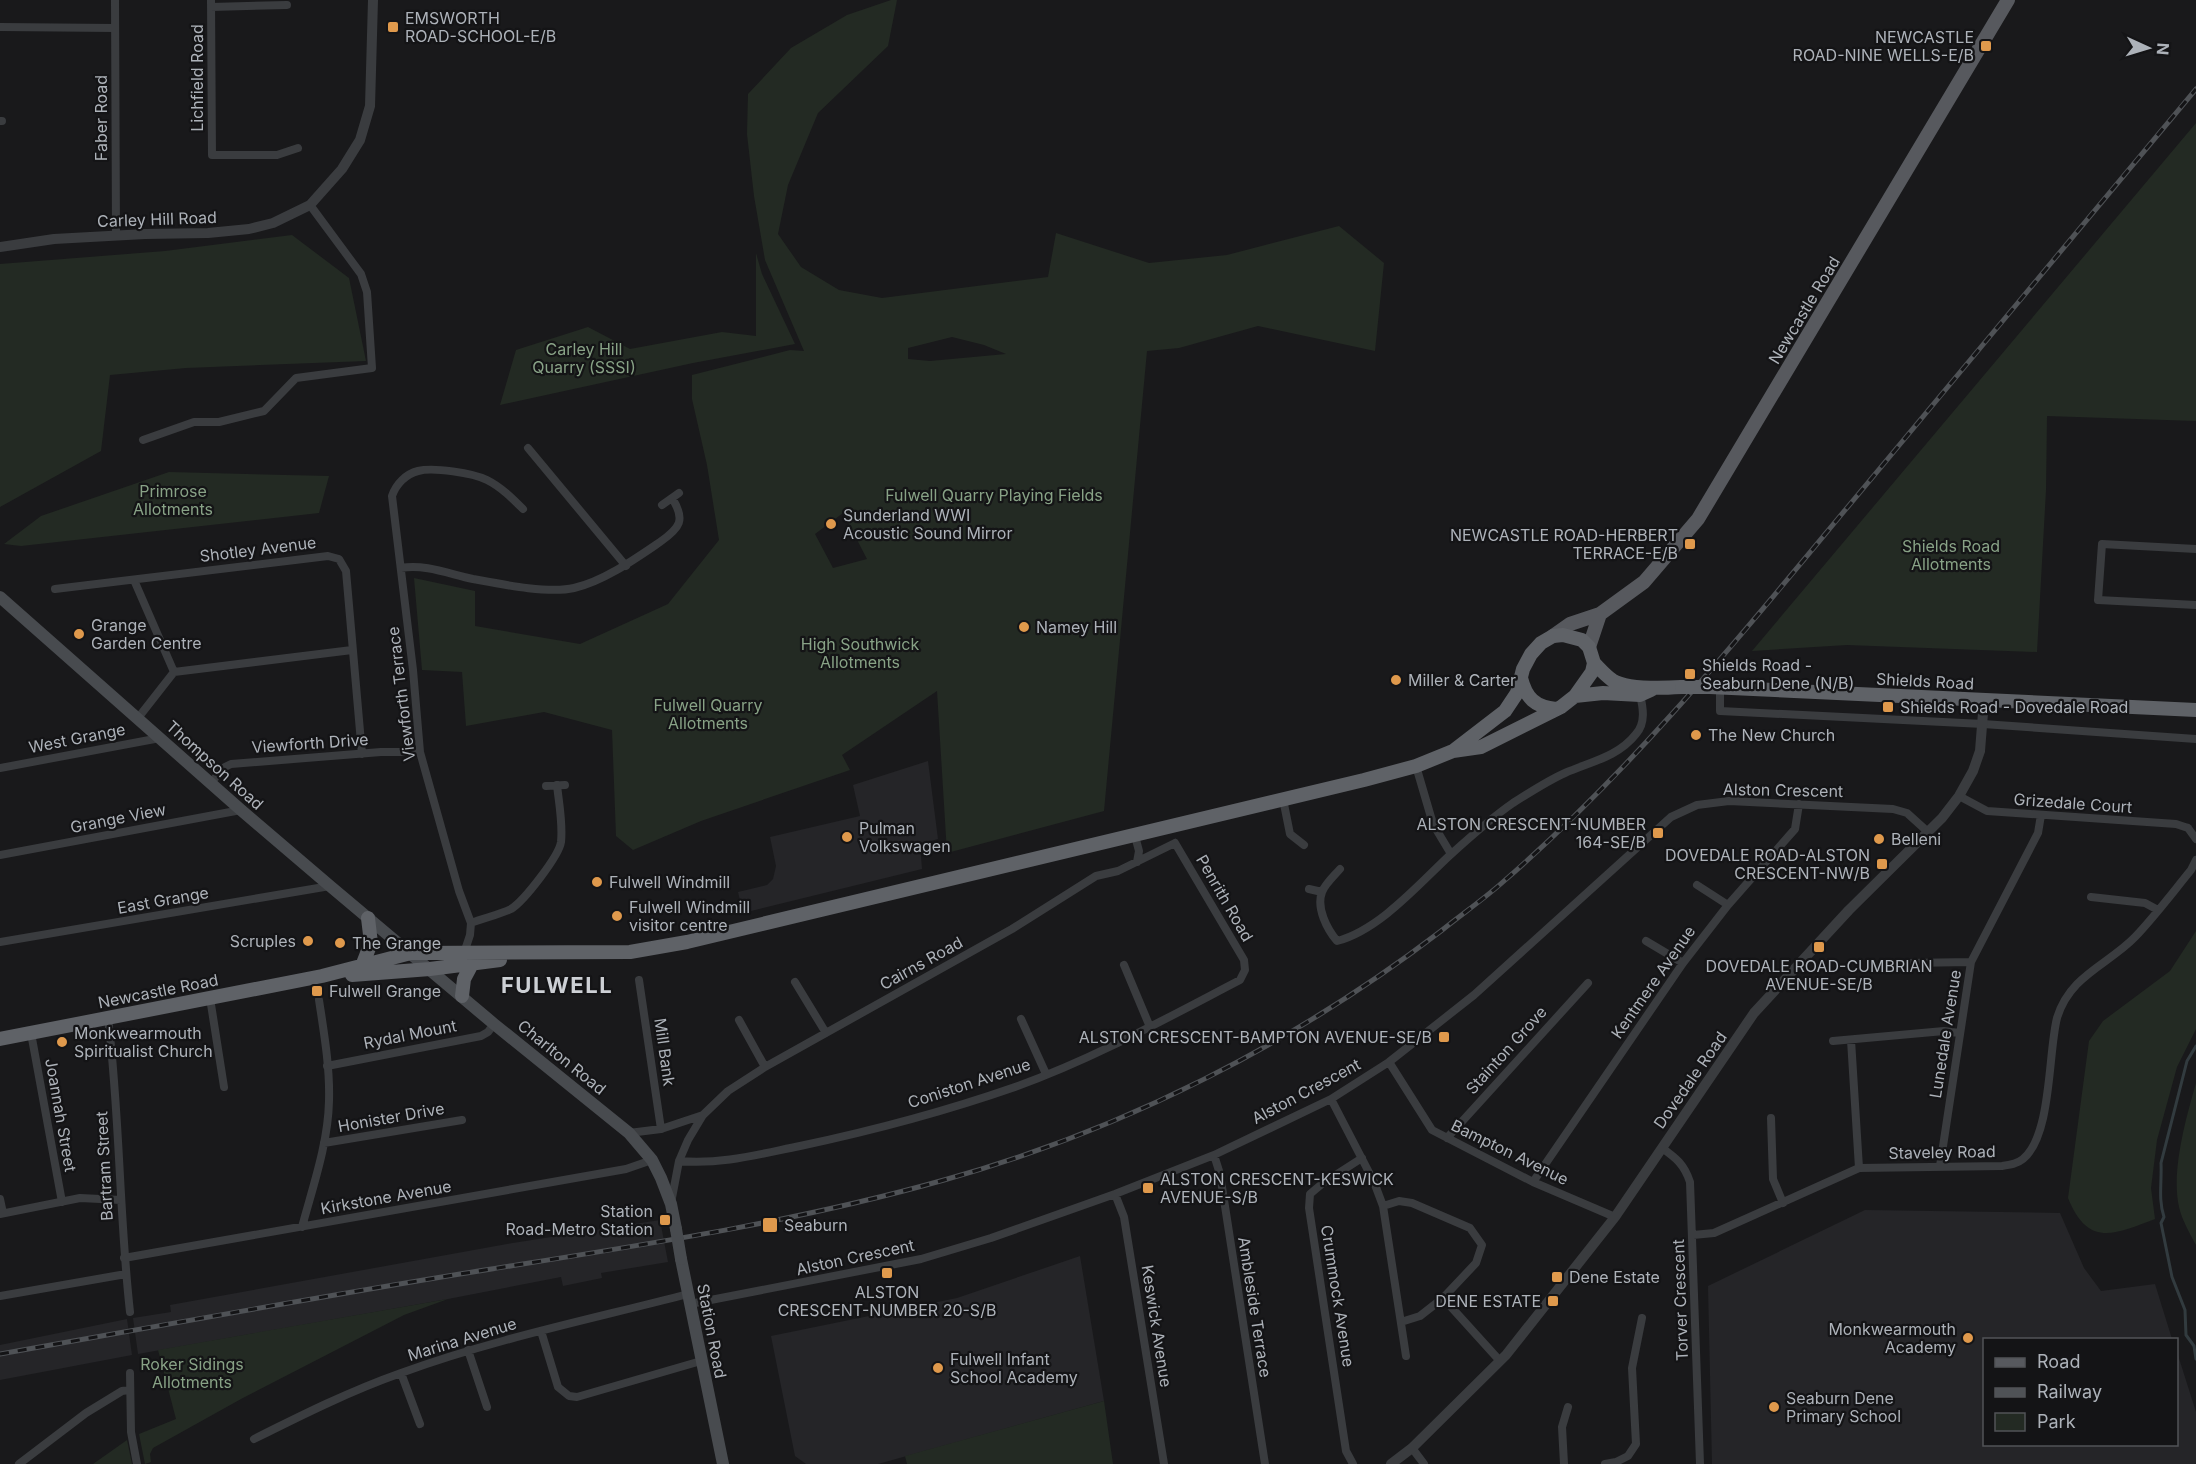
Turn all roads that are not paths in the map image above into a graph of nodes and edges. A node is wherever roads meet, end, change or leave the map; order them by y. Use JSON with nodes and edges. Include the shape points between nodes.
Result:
{"nodes":[{"id":1,"x":115,"y":0,"type":"edge"},
{"id":2,"x":372,"y":0,"type":"edge"},
{"id":3,"x":2008,"y":0,"type":"edge"},
{"id":4,"x":211,"y":3,"type":"edge"},
{"id":5,"x":287,"y":5,"type":"dead end"},
{"id":6,"x":0,"y":27,"type":"edge"},
{"id":7,"x":115,"y":28,"type":"junction"},
{"id":8,"x":298,"y":148,"type":"dead end"},
{"id":9,"x":310,"y":205,"type":"junction"},
{"id":10,"x":116,"y":236,"type":"junction"},
{"id":11,"x":0,"y":247,"type":"edge"},
{"id":12,"x":143,"y":440,"type":"dead end"},
{"id":13,"x":528,"y":448,"type":"dead end"},
{"id":14,"x":662,"y":505,"type":"dead end"},
{"id":15,"x":523,"y":509,"type":"dead end"},
{"id":16,"x":2196,"y":549,"type":"edge"},
{"id":17,"x":626,"y":566,"type":"junction"},
{"id":18,"x":401,"y":568,"type":"junction"},
{"id":19,"x":134,"y":580,"type":"junction"},
{"id":20,"x":55,"y":589,"type":"dead end"},
{"id":21,"x":0,"y":597,"type":"edge"},
{"id":22,"x":2196,"y":606,"type":"edge"},
{"id":23,"x":1600,"y":614,"type":"junction"},
{"id":24,"x":1553,"y":636,"type":"junction"},
{"id":25,"x":1589,"y":647,"type":"junction"},
{"id":26,"x":352,"y":650,"type":"junction"},
{"id":27,"x":1594,"y":663,"type":"junction"},
{"id":28,"x":174,"y":672,"type":"junction"},
{"id":29,"x":1521,"y":678,"type":"junction"},
{"id":30,"x":1715,"y":687,"type":"junction"},
{"id":31,"x":1647,"y":692,"type":"junction"},
{"id":32,"x":1575,"y":696,"type":"junction"},
{"id":33,"x":1984,"y":700,"type":"junction"},
{"id":34,"x":1556,"y":709,"type":"junction"},
{"id":35,"x":2196,"y":710,"type":"edge"},
{"id":36,"x":138,"y":718,"type":"junction"},
{"id":37,"x":1983,"y":724,"type":"junction"},
{"id":38,"x":160,"y":738,"type":"junction"},
{"id":39,"x":2196,"y":739,"type":"edge"},
{"id":40,"x":1453,"y":751,"type":"junction"},
{"id":41,"x":420,"y":752,"type":"junction"},
{"id":42,"x":362,"y":754,"type":"junction"},
{"id":43,"x":1416,"y":766,"type":"junction"},
{"id":44,"x":0,"y":768,"type":"edge"},
{"id":45,"x":211,"y":783,"type":"junction"},
{"id":46,"x":546,"y":786,"type":"dead end"},
{"id":47,"x":1959,"y":796,"type":"junction"},
{"id":48,"x":1283,"y":800,"type":"junction"},
{"id":49,"x":1799,"y":804,"type":"junction"},
{"id":50,"x":241,"y":810,"type":"junction"},
{"id":51,"x":2041,"y":815,"type":"junction"},
{"id":52,"x":1178,"y":825,"type":"junction"},
{"id":53,"x":2192,"y":826,"type":"edge"},
{"id":54,"x":1929,"y":832,"type":"junction"},
{"id":55,"x":1290,"y":834,"type":"junction"},
{"id":56,"x":1135,"y":836,"type":"junction"},
{"id":57,"x":1279,"y":838,"type":"dead end"},
{"id":58,"x":2196,"y":840,"type":"edge"},
{"id":59,"x":1175,"y":843,"type":"junction"},
{"id":60,"x":1304,"y":845,"type":"dead end"},
{"id":61,"x":1451,"y":854,"type":"junction"},
{"id":62,"x":0,"y":855,"type":"edge"},
{"id":63,"x":2196,"y":860,"type":"edge"},
{"id":64,"x":1137,"y":862,"type":"junction"},
{"id":65,"x":1340,"y":869,"type":"dead end"},
{"id":66,"x":1697,"y":885,"type":"dead end"},
{"id":67,"x":330,"y":886,"type":"junction"},
{"id":68,"x":1309,"y":889,"type":"dead end"},
{"id":69,"x":1322,"y":892,"type":"junction"},
{"id":70,"x":2091,"y":897,"type":"dead end"},
{"id":71,"x":1728,"y":906,"type":"junction"},
{"id":72,"x":2158,"y":910,"type":"junction"},
{"id":73,"x":368,"y":918,"type":"junction"},
{"id":74,"x":471,"y":923,"type":"junction"},
{"id":75,"x":1646,"y":941,"type":"dead end"},
{"id":76,"x":0,"y":942,"type":"edge"},
{"id":77,"x":411,"y":953,"type":"junction"},
{"id":78,"x":468,"y":958,"type":"junction"},
{"id":79,"x":1971,"y":962,"type":"junction"},
{"id":80,"x":1683,"y":963,"type":"junction"},
{"id":81,"x":1908,"y":963,"type":"dead end"},
{"id":82,"x":1124,"y":964,"type":"dead end"},
{"id":83,"x":362,"y":966,"type":"junction"},
{"id":84,"x":430,"y":969,"type":"junction"},
{"id":85,"x":1245,"y":970,"type":"joint"},
{"id":86,"x":322,"y":976,"type":"junction"},
{"id":87,"x":639,"y":980,"type":"dead end"},
{"id":88,"x":795,"y":982,"type":"dead end"},
{"id":89,"x":1588,"y":983,"type":"dead end"},
{"id":90,"x":462,"y":996,"type":"junction"},
{"id":91,"x":210,"y":998,"type":"junction"},
{"id":92,"x":319,"y":1000,"type":"dead end"},
{"id":93,"x":108,"y":1018,"type":"junction"},
{"id":94,"x":1021,"y":1019,"type":"dead end"},
{"id":95,"x":739,"y":1020,"type":"dead end"},
{"id":96,"x":494,"y":1023,"type":"junction"},
{"id":97,"x":1150,"y":1027,"type":"junction"},
{"id":98,"x":31,"y":1033,"type":"junction"},
{"id":99,"x":826,"y":1033,"type":"junction"},
{"id":100,"x":1959,"y":1033,"type":"junction"},
{"id":101,"x":0,"y":1039,"type":"edge"},
{"id":102,"x":1851,"y":1040,"type":"junction"},
{"id":103,"x":1833,"y":1041,"type":"dead end"},
{"id":104,"x":1389,"y":1062,"type":"junction"},
{"id":105,"x":327,"y":1066,"type":"junction"},
{"id":106,"x":765,"y":1067,"type":"junction"},
{"id":107,"x":1046,"y":1074,"type":"junction"},
{"id":108,"x":224,"y":1087,"type":"dead end"},
{"id":109,"x":1331,"y":1099,"type":"junction"},
{"id":110,"x":703,"y":1116,"type":"junction"},
{"id":111,"x":1771,"y":1118,"type":"dead end"},
{"id":112,"x":462,"y":1120,"type":"dead end"},
{"id":113,"x":661,"y":1129,"type":"junction"},
{"id":114,"x":629,"y":1133,"type":"junction"},
{"id":115,"x":1447,"y":1138,"type":"junction"},
{"id":116,"x":324,"y":1143,"type":"junction"},
{"id":117,"x":1662,"y":1148,"type":"junction"},
{"id":118,"x":1214,"y":1155,"type":"junction"},
{"id":119,"x":1362,"y":1158,"type":"junction"},
{"id":120,"x":652,"y":1160,"type":"junction"},
{"id":121,"x":679,"y":1161,"type":"junction"},
{"id":122,"x":1940,"y":1166,"type":"junction"},
{"id":123,"x":1859,"y":1168,"type":"junction"},
{"id":124,"x":1533,"y":1182,"type":"junction"},
{"id":125,"x":1115,"y":1194,"type":"junction"},
{"id":126,"x":0,"y":1199,"type":"edge"},
{"id":127,"x":121,"y":1200,"type":"junction"},
{"id":128,"x":62,"y":1202,"type":"junction"},
{"id":129,"x":1783,"y":1203,"type":"junction"},
{"id":130,"x":671,"y":1204,"type":"junction"},
{"id":131,"x":1383,"y":1206,"type":"junction"},
{"id":132,"x":2,"y":1214,"type":"edge"},
{"id":133,"x":1615,"y":1217,"type":"junction"},
{"id":134,"x":302,"y":1227,"type":"junction"},
{"id":135,"x":1693,"y":1235,"type":"junction"},
{"id":136,"x":124,"y":1258,"type":"junction"},
{"id":137,"x":126,"y":1274,"type":"junction"},
{"id":138,"x":0,"y":1296,"type":"edge"},
{"id":139,"x":1443,"y":1298,"type":"junction"},
{"id":140,"x":689,"y":1300,"type":"junction"},
{"id":141,"x":130,"y":1312,"type":"dead end"},
{"id":142,"x":1642,"y":1318,"type":"dead end"},
{"id":143,"x":1401,"y":1322,"type":"junction"},
{"id":144,"x":541,"y":1331,"type":"junction"},
{"id":145,"x":468,"y":1350,"type":"junction"},
{"id":146,"x":1407,"y":1356,"type":"dead end"},
{"id":147,"x":700,"y":1361,"type":"junction"},
{"id":148,"x":1500,"y":1361,"type":"junction"},
{"id":149,"x":401,"y":1372,"type":"junction"},
{"id":150,"x":130,"y":1373,"type":"dead end"},
{"id":151,"x":129,"y":1390,"type":"junction"},
{"id":152,"x":487,"y":1407,"type":"dead end"},
{"id":153,"x":1568,"y":1407,"type":"dead end"},
{"id":154,"x":420,"y":1424,"type":"dead end"},
{"id":155,"x":255,"y":1439,"type":"dead end"},
{"id":156,"x":1412,"y":1448,"type":"junction"},
{"id":157,"x":19,"y":1464,"type":"edge"},
{"id":158,"x":136,"y":1464,"type":"edge"},
{"id":159,"x":723,"y":1464,"type":"edge"},
{"id":160,"x":1164,"y":1464,"type":"edge"},
{"id":161,"x":1265,"y":1464,"type":"edge"},
{"id":162,"x":1353,"y":1464,"type":"edge"},
{"id":163,"x":1391,"y":1464,"type":"edge"},
{"id":164,"x":1424,"y":1464,"type":"edge"},
{"id":165,"x":1564,"y":1464,"type":"edge"},
{"id":166,"x":1605,"y":1464,"type":"edge"},
{"id":167,"x":1700,"y":1464,"type":"edge"}],
"edges":[{"from":1,"to":7,"type":"street","name":"Faber Road"},
{"from":2,"to":9,"type":"street","via":[[370,106],[360,140],[342,170]]},
{"from":3,"to":23,"type":"main road","name":"Newcastle Road","via":[[1698,519],[1644,582]]},
{"from":4,"to":5,"type":"street"},
{"from":4,"to":8,"type":"street","name":"Lichfield Road","via":[[212,155],[277,155]]},
{"from":6,"to":7,"type":"street"},
{"from":7,"to":10,"type":"street","name":"Faber Road"},
{"from":9,"to":10,"type":"street","name":"Carley Hill Road","via":[[273,223],[249,229]]},
{"from":9,"to":12,"type":"street","via":[[361,274],[367,292],[372,368],[296,378],[264,411],[219,422],[194,422]]},
{"from":10,"to":11,"type":"street","name":"Carley Hill Road"},
{"from":13,"to":17,"type":"street"},
{"from":14,"to":17,"type":"street","via":[[676,496],[680,510],[677,527]]},
{"from":15,"to":18,"type":"street","name":"Viewforth Terrace","via":[[505,492],[472,474],[420,470],[408,475],[392,496]]},
{"from":16,"to":22,"type":"street","via":[[2102,544],[2098,600]]},
{"from":17,"to":18,"type":"street","via":[[563,590],[474,579],[423,567]]},
{"from":18,"to":41,"type":"street","name":"Viewforth Terrace"},
{"from":19,"to":20,"type":"street","name":"Shotley Avenue"},
{"from":19,"to":26,"type":"street","name":"Shotley Avenue","via":[[328,555],[339,559],[346,571]]},
{"from":19,"to":28,"type":"street"},
{"from":21,"to":36,"type":"main road","name":"Thompson Road"},
{"from":23,"to":24,"type":"main road","name":"Newcastle Road"},
{"from":23,"to":25,"type":"main road"},
{"from":24,"to":25,"type":"highway","via":[[1571,636]]},
{"from":24,"to":29,"type":"highway","via":[[1531,654]]},
{"from":25,"to":27,"type":"highway"},
{"from":26,"to":28,"type":"street"},
{"from":26,"to":42,"type":"street","name":"Shotley Avenue"},
{"from":27,"to":31,"type":"highway","via":[[1611,680]]},
{"from":27,"to":32,"type":"highway"},
{"from":28,"to":36,"type":"street"},
{"from":29,"to":34,"type":"highway","via":[[1527,696],[1543,708]]},
{"from":29,"to":40,"type":"highway","via":[[1505,711]]},
{"from":30,"to":31,"type":"highway","name":"Shields Road","bridge":true},
{"from":30,"to":33,"type":"highway","name":"Shields Road"},
{"from":30,"to":37,"type":"street","via":[[1720,711]]},
{"from":31,"to":32,"type":"highway"},
{"from":31,"to":61,"type":"street","via":[[1640,728],[1618,750],[1563,774],[1512,804]]},
{"from":32,"to":34,"type":"highway"},
{"from":33,"to":35,"type":"highway","name":"Shields Road"},
{"from":33,"to":37,"type":"street","name":"Dovedale Road"},
{"from":34,"to":40,"type":"highway","via":[[1481,747]]},
{"from":36,"to":38,"type":"main road","name":"Thompson Road"},
{"from":37,"to":39,"type":"street"},
{"from":37,"to":47,"type":"street","name":"Dovedale Road","via":[[1980,752]]},
{"from":38,"to":44,"type":"street","name":"West Grange"},
{"from":38,"to":45,"type":"main road","name":"Thompson Road"},
{"from":40,"to":43,"type":"highway"},
{"from":41,"to":42,"type":"street","name":"Viewforth Drive"},
{"from":41,"to":74,"type":"street","name":"Viewforth Terrace"},
{"from":42,"to":45,"type":"street","name":"Viewforth Drive","via":[[231,764]]},
{"from":43,"to":48,"type":"highway"},
{"from":43,"to":61,"type":"street","via":[[1433,824]]},
{"from":45,"to":50,"type":"main road","name":"Thompson Road"},
{"from":46,"to":74,"type":"street","via":[[561,785],[562,830],[556,856],[519,902]]},
{"from":47,"to":51,"type":"street","name":"Grizedale Court","via":[[1987,811]]},
{"from":47,"to":54,"type":"street","name":"Dovedale Road"},
{"from":48,"to":52,"type":"highway"},
{"from":48,"to":55,"type":"street"},
{"from":49,"to":54,"type":"street","name":"Alston Crescent","via":[[1893,809],[1907,813]]},
{"from":49,"to":71,"type":"street","name":"Kentmere Avenue","via":[[1795,830]]},
{"from":49,"to":104,"type":"street","name":"Alston Crescent","via":[[1729,801],[1697,805],[1671,817],[1473,995]]},
{"from":50,"to":62,"type":"street","name":"Grange View"},
{"from":50,"to":67,"type":"main road","name":"Thompson Road"},
{"from":51,"to":53,"type":"street","name":"Grizedale Court"},
{"from":51,"to":79,"type":"street","name":"Lunedale Avenue","via":[[2038,833]]},
{"from":52,"to":56,"type":"highway"},
{"from":52,"to":59,"type":"street"},
{"from":53,"to":58,"type":"street"},
{"from":54,"to":117,"type":"street","name":"Dovedale Road","via":[[1849,910],[1754,1013]]},
{"from":55,"to":57,"type":"street"},
{"from":55,"to":60,"type":"street"},
{"from":56,"to":64,"type":"street"},
{"from":56,"to":78,"type":"highway","via":[[687,942],[630,952]]},
{"from":59,"to":64,"type":"street","name":"Cairns Road"},
{"from":59,"to":85,"type":"street","name":"Penrith Road","via":[[1244,960]]},
{"from":61,"to":69,"type":"street","via":[[1397,906],[1349,938],[1336,941],[1328,930],[1321,908]]},
{"from":63,"to":72,"type":"street","name":"Staveley Road"},
{"from":64,"to":99,"type":"street","name":"Cairns Road","via":[[1096,876],[1012,929]]},
{"from":65,"to":69,"type":"street"},
{"from":66,"to":71,"type":"street"},
{"from":67,"to":73,"type":"main road","name":"Thompson Road"},
{"from":67,"to":76,"type":"street","name":"East Grange"},
{"from":68,"to":69,"type":"street"},
{"from":70,"to":72,"type":"street","via":[[2145,903]]},
{"from":71,"to":80,"type":"street","name":"Kentmere Avenue"},
{"from":72,"to":122,"type":"street","name":"Staveley Road","via":[[2134,938],[2084,975],[2067,997],[2058,1016],[2040,1126],[2028,1154],[2014,1164],[2002,1166]]},
{"from":73,"to":77,"type":"main road","name":"Thompson Road"},
{"from":73,"to":83,"type":"highway","via":[[371,943]]},
{"from":74,"to":78,"type":"street"},
{"from":75,"to":80,"type":"street"},
{"from":77,"to":78,"type":"highway","name":"Newcastle Road"},
{"from":77,"to":83,"type":"highway","name":"Newcastle Road"},
{"from":77,"to":84,"type":"main road","name":"Charlton Road"},
{"from":78,"to":84,"type":"highway","name":"Newcastle Road"},
{"from":78,"to":90,"type":"highway"},
{"from":79,"to":81,"type":"street"},
{"from":79,"to":100,"type":"street","name":"Lunedale Avenue"},
{"from":80,"to":124,"type":"street","name":"Kentmere Avenue"},
{"from":82,"to":97,"type":"street"},
{"from":83,"to":86,"type":"highway","name":"Newcastle Road"},
{"from":84,"to":86,"type":"highway","name":"Newcastle Road"},
{"from":84,"to":90,"type":"main road","name":"Charlton Road"},
{"from":85,"to":97,"type":"street","name":"Coniston Avenue","via":[[1240,980]]},
{"from":86,"to":91,"type":"highway","name":"Newcastle Road"},
{"from":87,"to":113,"type":"street","name":"Mill Bank"},
{"from":88,"to":99,"type":"street"},
{"from":89,"to":115,"type":"street","name":"Stainton Grove"},
{"from":90,"to":96,"type":"main road","name":"Charlton Road"},
{"from":91,"to":93,"type":"highway","name":"Newcastle Road"},
{"from":91,"to":108,"type":"street"},
{"from":92,"to":105,"type":"street"},
{"from":93,"to":98,"type":"highway","name":"Newcastle Road"},
{"from":93,"to":127,"type":"street","name":"Bartram Street","via":[[116,1078]]},
{"from":94,"to":107,"type":"street"},
{"from":95,"to":106,"type":"street"},
{"from":96,"to":105,"type":"street","name":"Rydal Mount","via":[[481,1036]]},
{"from":96,"to":114,"type":"main road","name":"Charlton Road"},
{"from":97,"to":107,"type":"street","name":"Coniston Avenue"},
{"from":98,"to":101,"type":"highway","name":"Newcastle Road"},
{"from":98,"to":128,"type":"street","name":"Joannah Street"},
{"from":99,"to":106,"type":"street","name":"Cairns Road"},
{"from":100,"to":102,"type":"street"},
{"from":100,"to":122,"type":"street","name":"Lunedale Avenue"},
{"from":102,"to":103,"type":"street"},
{"from":102,"to":123,"type":"street"},
{"from":104,"to":109,"type":"street","name":"Alston Crescent"},
{"from":104,"to":115,"type":"street","name":"Bampton Avenue","via":[[1432,1130]]},
{"from":105,"to":116,"type":"street","via":[[329,1102]]},
{"from":106,"to":110,"type":"street","name":"Cairns Road","via":[[728,1091]]},
{"from":107,"to":121,"type":"street","name":"Coniston Avenue","via":[[965,1103],[830,1140],[712,1162]]},
{"from":109,"to":118,"type":"street","name":"Alston Crescent"},
{"from":109,"to":119,"type":"street"},
{"from":110,"to":113,"type":"street","name":"Cairns Road"},
{"from":110,"to":121,"type":"street","name":"Cairns Road"},
{"from":111,"to":129,"type":"street","via":[[1773,1179]]},
{"from":112,"to":116,"type":"street","name":"Honister Drive"},
{"from":113,"to":114,"type":"street","name":"Cairns Road"},
{"from":114,"to":120,"type":"main road","name":"Charlton Road"},
{"from":115,"to":124,"type":"street","name":"Bampton Avenue"},
{"from":116,"to":134,"type":"street"},
{"from":117,"to":133,"type":"street","name":"Dovedale Road"},
{"from":117,"to":135,"type":"street","name":"Torver Crescent","via":[[1686,1168]]},
{"from":118,"to":125,"type":"street","name":"Alston Crescent"},
{"from":118,"to":161,"type":"street","name":"Ambleside Terrace"},
{"from":119,"to":131,"type":"street"},
{"from":119,"to":162,"type":"street","name":"Crummock Avenue","via":[[1310,1194],[1346,1451]]},
{"from":120,"to":130,"type":"main road","name":"Charlton Road"},
{"from":120,"to":134,"type":"street","name":"Kirkstone Avenue","via":[[626,1169]]},
{"from":121,"to":130,"type":"street","name":"Cairns Road"},
{"from":122,"to":123,"type":"street","name":"Staveley Road"},
{"from":123,"to":129,"type":"street","name":"Staveley Road"},
{"from":124,"to":133,"type":"street","name":"Bampton Avenue"},
{"from":125,"to":140,"type":"street","name":"Alston Crescent","via":[[932,1256]]},
{"from":125,"to":160,"type":"street","name":"Keswick Avenue","via":[[1124,1217]]},
{"from":126,"to":132,"type":"street"},
{"from":127,"to":128,"type":"street","via":[[80,1198]]},
{"from":127,"to":136,"type":"street","name":"Bartram Street"},
{"from":128,"to":132,"type":"street"},
{"from":129,"to":135,"type":"street","name":"Staveley Road","via":[[1714,1233]]},
{"from":130,"to":140,"type":"main road","name":"Station Road","bridge":true},
{"from":131,"to":139,"type":"street","via":[[1399,1201],[1412,1203],[1470,1228],[1477,1236],[1482,1245],[1476,1263]]},
{"from":131,"to":143,"type":"street"},
{"from":133,"to":148,"type":"street","name":"Dovedale Road"},
{"from":134,"to":136,"type":"street","name":"Kirkstone Avenue"},
{"from":135,"to":167,"type":"street","name":"Torver Crescent"},
{"from":136,"to":137,"type":"street","name":"Bartram Street"},
{"from":137,"to":138,"type":"street"},
{"from":137,"to":141,"type":"street","name":"Bartram Street"},
{"from":139,"to":143,"type":"street","via":[[1420,1316]]},
{"from":139,"to":148,"type":"street"},
{"from":140,"to":144,"type":"street","name":"Marina Avenue"},
{"from":140,"to":147,"type":"main road","name":"Station Road"},
{"from":142,"to":166,"type":"street","via":[[1632,1368],[1636,1444],[1628,1456]]},
{"from":143,"to":146,"type":"street"},
{"from":144,"to":145,"type":"street","name":"Marina Avenue"},
{"from":144,"to":147,"type":"street","via":[[558,1387],[569,1396],[578,1397]]},
{"from":145,"to":149,"type":"street","name":"Marina Avenue"},
{"from":145,"to":152,"type":"street"},
{"from":147,"to":159,"type":"main road","name":"Station Road"},
{"from":148,"to":156,"type":"street","name":"Dovedale Road"},
{"from":149,"to":154,"type":"street"},
{"from":149,"to":155,"type":"street","name":"Marina Avenue"},
{"from":150,"to":151,"type":"street"},
{"from":151,"to":157,"type":"street","via":[[86,1413]]},
{"from":151,"to":158,"type":"street"},
{"from":153,"to":165,"type":"street","via":[[1562,1426]]},
{"from":156,"to":163,"type":"street","name":"Dovedale Road"},
{"from":156,"to":164,"type":"street"}]}
